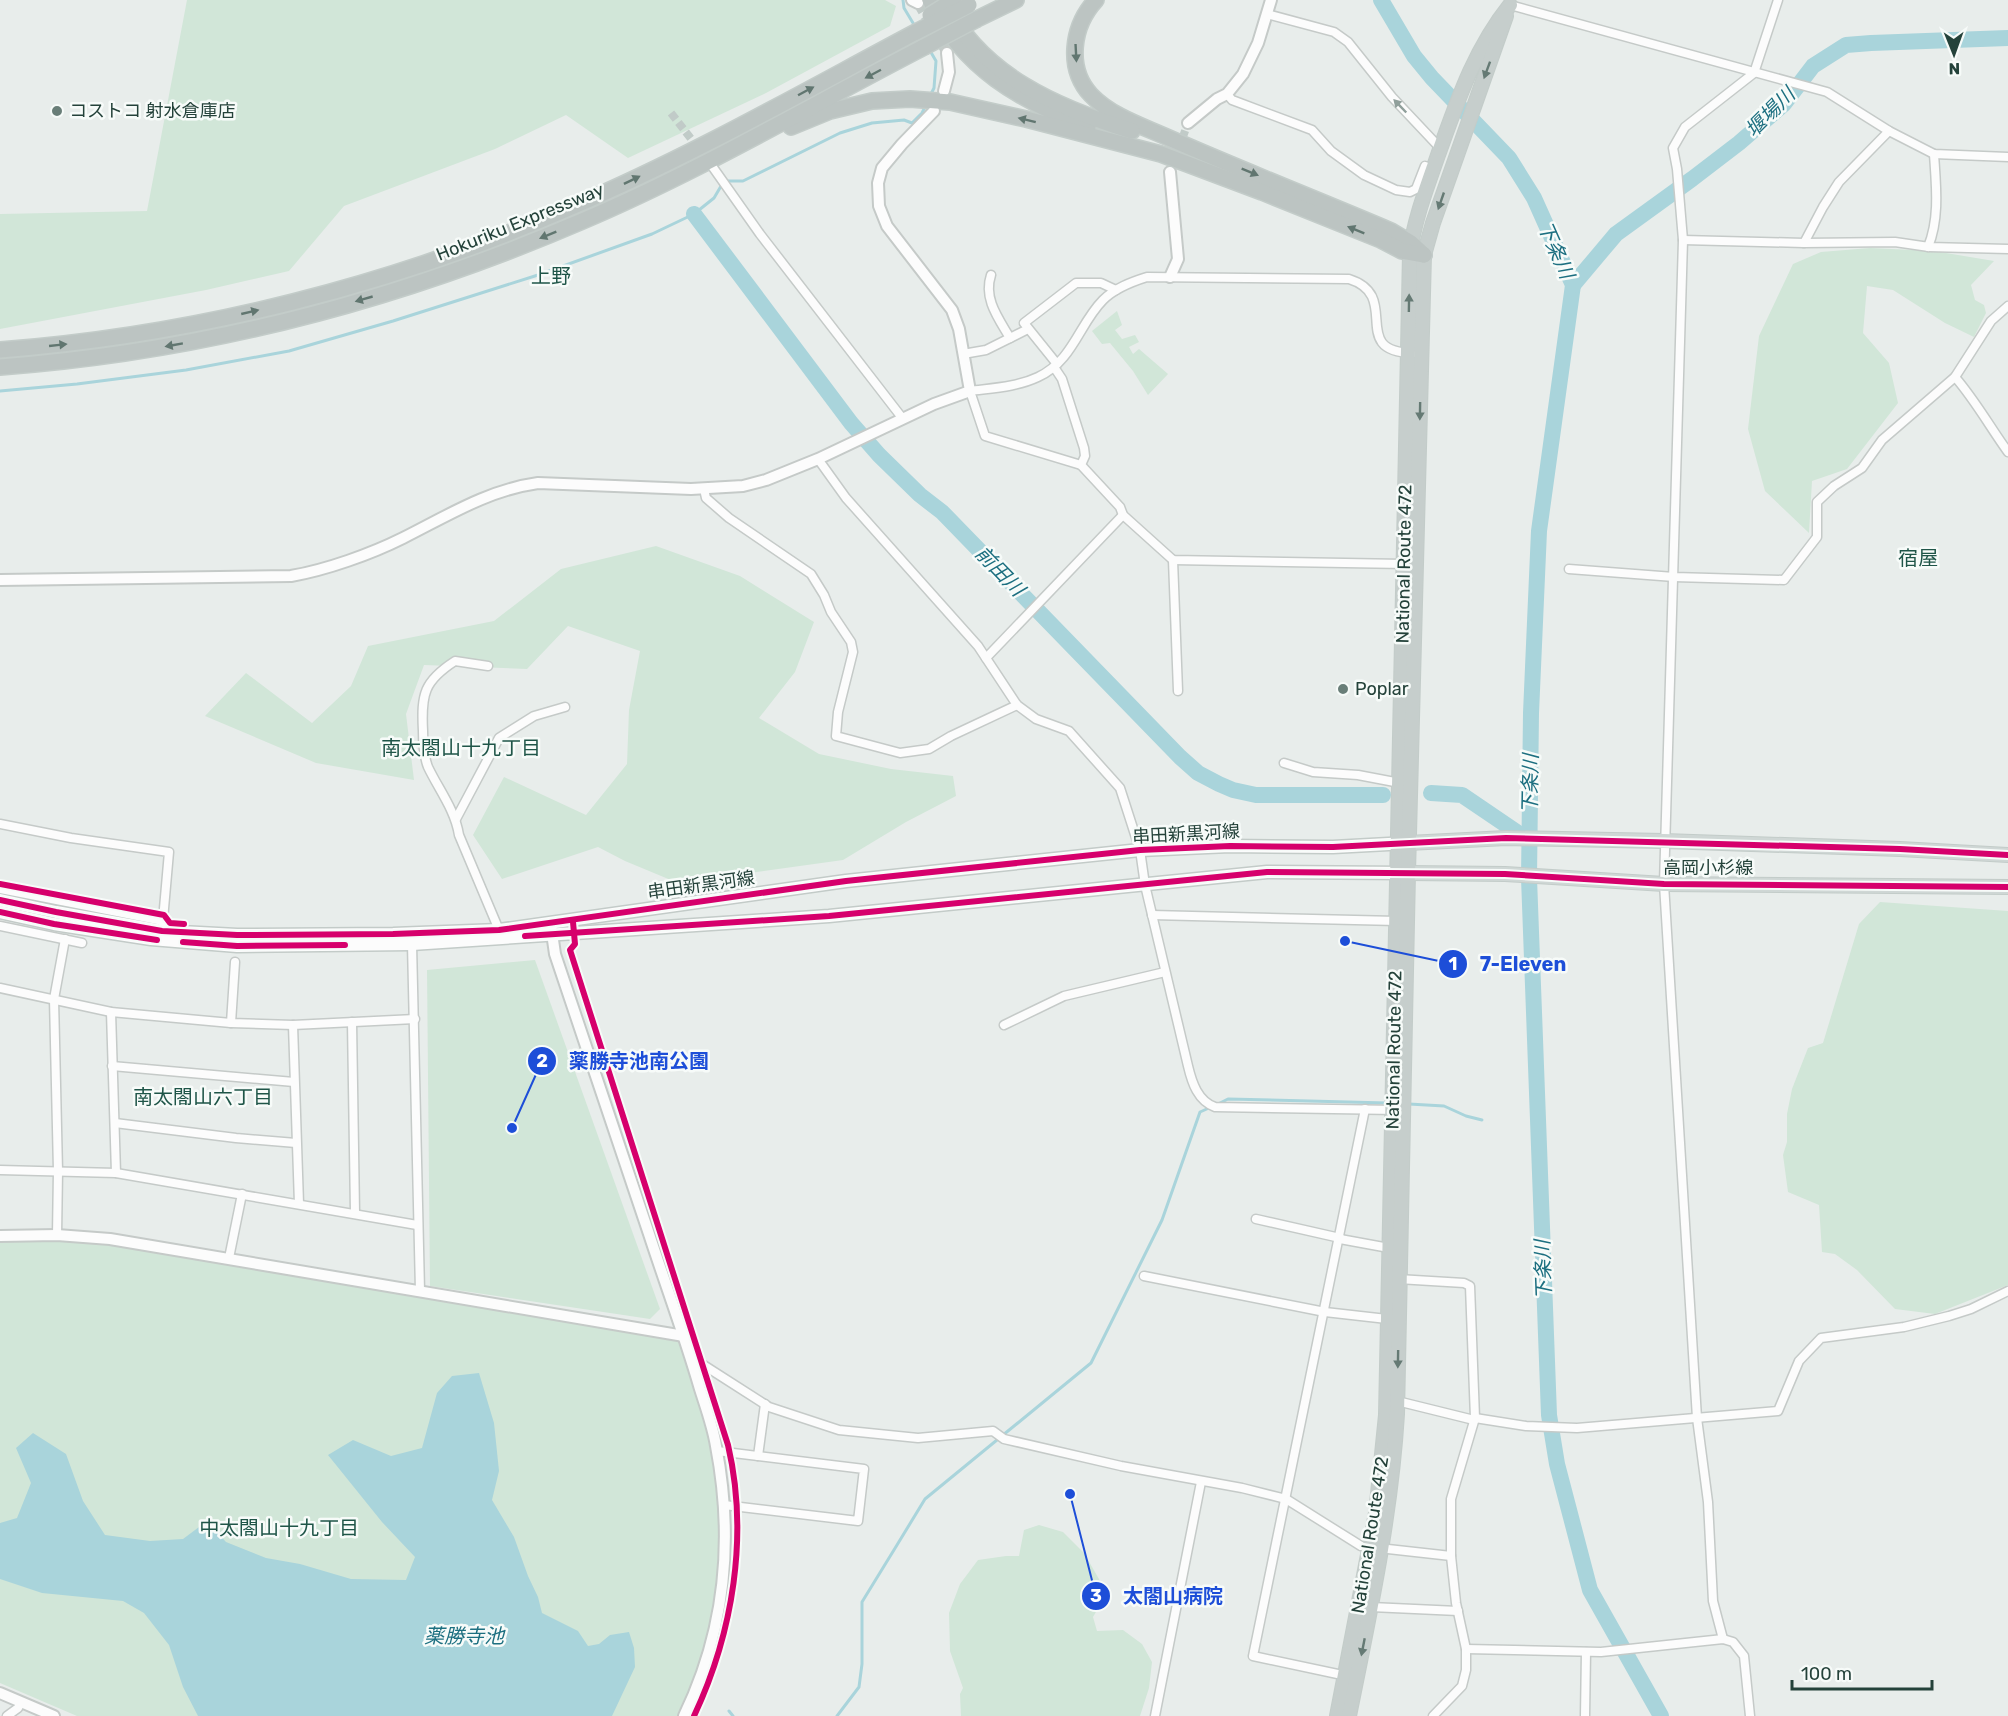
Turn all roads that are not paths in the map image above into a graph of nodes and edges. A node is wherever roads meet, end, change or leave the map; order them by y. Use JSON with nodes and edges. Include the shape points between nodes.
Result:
{"nodes":[{"id":1,"x":943,"y":0,"type":"edge"},
{"id":2,"x":954,"y":0,"type":"edge"},
{"id":3,"x":1016,"y":0,"type":"edge"},
{"id":4,"x":1096,"y":0,"type":"edge"},
{"id":5,"x":1271,"y":0,"type":"edge"},
{"id":6,"x":1778,"y":0,"type":"edge"},
{"id":7,"x":920,"y":1,"type":"edge"},
{"id":8,"x":974,"y":2,"type":"edge"},
{"id":9,"x":1510,"y":3,"type":"edge"},
{"id":10,"x":1267,"y":14,"type":"junction"},
{"id":11,"x":914,"y":29,"type":"junction"},
{"id":12,"x":947,"y":53,"type":"tunnel mouth"},
{"id":13,"x":1754,"y":73,"type":"junction"},
{"id":14,"x":944,"y":91,"type":"dead end"},
{"id":15,"x":1227,"y":94,"type":"junction"},
{"id":16,"x":934,"y":111,"type":"dead end"},
{"id":17,"x":1188,"y":123,"type":"tunnel mouth"},
{"id":18,"x":1888,"y":131,"type":"junction"},
{"id":19,"x":1443,"y":142,"type":"junction"},
{"id":20,"x":1196,"y":150,"type":"junction"},
{"id":21,"x":1161,"y":154,"type":"junction"},
{"id":22,"x":1934,"y":154,"type":"junction"},
{"id":23,"x":2008,"y":157,"type":"edge"},
{"id":24,"x":712,"y":166,"type":"tunnel mouth"},
{"id":25,"x":1434,"y":170,"type":"junction"},
{"id":26,"x":1170,"y":172,"type":"tunnel mouth"},
{"id":27,"x":580,"y":222,"type":"junction"},
{"id":28,"x":1683,"y":240,"type":"junction"},
{"id":29,"x":1804,"y":243,"type":"junction"},
{"id":30,"x":1928,"y":247,"type":"junction"},
{"id":31,"x":2008,"y":249,"type":"edge"},
{"id":32,"x":1415,"y":250,"type":"junction"},
{"id":33,"x":991,"y":275,"type":"dead end"},
{"id":34,"x":1170,"y":277,"type":"junction"},
{"id":35,"x":1116,"y":290,"type":"junction"},
{"id":36,"x":2008,"y":306,"type":"edge"},
{"id":37,"x":1028,"y":329,"type":"junction"},
{"id":38,"x":1010,"y":338,"type":"junction"},
{"id":39,"x":0,"y":350,"type":"edge"},
{"id":40,"x":1415,"y":353,"type":"junction"},
{"id":41,"x":963,"y":354,"type":"junction"},
{"id":42,"x":1056,"y":365,"type":"junction"},
{"id":43,"x":0,"y":367,"type":"edge"},
{"id":44,"x":1955,"y":377,"type":"junction"},
{"id":45,"x":970,"y":391,"type":"junction"},
{"id":46,"x":903,"y":419,"type":"junction"},
{"id":47,"x":2008,"y":452,"type":"edge"},
{"id":48,"x":818,"y":459,"type":"junction"},
{"id":49,"x":1081,"y":465,"type":"junction"},
{"id":50,"x":704,"y":489,"type":"junction"},
{"id":51,"x":1123,"y":515,"type":"junction"},
{"id":52,"x":1173,"y":560,"type":"junction"},
{"id":53,"x":1405,"y":564,"type":"junction"},
{"id":54,"x":1569,"y":569,"type":"dead end"},
{"id":55,"x":1674,"y":577,"type":"junction"},
{"id":56,"x":0,"y":580,"type":"edge"},
{"id":57,"x":986,"y":658,"type":"junction"},
{"id":58,"x":488,"y":666,"type":"dead end"},
{"id":59,"x":1178,"y":691,"type":"dead end"},
{"id":60,"x":1017,"y":705,"type":"junction"},
{"id":61,"x":565,"y":707,"type":"dead end"},
{"id":62,"x":1284,"y":763,"type":"dead end"},
{"id":63,"x":1400,"y":783,"type":"junction"},
{"id":64,"x":456,"y":819,"type":"junction"},
{"id":65,"x":0,"y":824,"type":"edge"},
{"id":66,"x":1664,"y":841,"type":"junction"},
{"id":67,"x":1403,"y":844,"type":"junction"},
{"id":68,"x":1140,"y":850,"type":"junction"},
{"id":69,"x":2008,"y":855,"type":"edge"},
{"id":70,"x":1403,"y":873,"type":"junction"},
{"id":71,"x":1664,"y":884,"type":"junction"},
{"id":72,"x":1144,"y":885,"type":"junction"},
{"id":73,"x":2008,"y":887,"type":"edge"},
{"id":74,"x":0,"y":889,"type":"edge"},
{"id":75,"x":0,"y":900,"type":"edge"},
{"id":76,"x":0,"y":912,"type":"edge"},
{"id":77,"x":1152,"y":915,"type":"junction"},
{"id":78,"x":1397,"y":921,"type":"junction"},
{"id":79,"x":0,"y":926,"type":"edge"},
{"id":80,"x":163,"y":926,"type":"junction"},
{"id":81,"x":551,"y":928,"type":"junction"},
{"id":82,"x":499,"y":930,"type":"junction"},
{"id":83,"x":65,"y":939,"type":"junction"},
{"id":84,"x":82,"y":943,"type":"dead end"},
{"id":85,"x":412,"y":944,"type":"junction"},
{"id":86,"x":235,"y":962,"type":"dead end"},
{"id":87,"x":1165,"y":972,"type":"junction"},
{"id":88,"x":0,"y":988,"type":"edge"},
{"id":89,"x":54,"y":999,"type":"junction"},
{"id":90,"x":111,"y":1012,"type":"junction"},
{"id":91,"x":415,"y":1019,"type":"junction"},
{"id":92,"x":352,"y":1022,"type":"junction"},
{"id":93,"x":231,"y":1023,"type":"junction"},
{"id":94,"x":293,"y":1025,"type":"junction"},
{"id":95,"x":1004,"y":1025,"type":"dead end"},
{"id":96,"x":112,"y":1066,"type":"junction"},
{"id":97,"x":294,"y":1082,"type":"junction"},
{"id":98,"x":1365,"y":1110,"type":"junction"},
{"id":99,"x":1397,"y":1110,"type":"junction"},
{"id":100,"x":115,"y":1123,"type":"junction"},
{"id":101,"x":296,"y":1143,"type":"junction"},
{"id":102,"x":0,"y":1170,"type":"edge"},
{"id":103,"x":58,"y":1170,"type":"junction"},
{"id":104,"x":116,"y":1173,"type":"junction"},
{"id":105,"x":242,"y":1194,"type":"junction"},
{"id":106,"x":299,"y":1204,"type":"junction"},
{"id":107,"x":355,"y":1213,"type":"junction"},
{"id":108,"x":1256,"y":1220,"type":"dead end"},
{"id":109,"x":417,"y":1225,"type":"junction"},
{"id":110,"x":57,"y":1235,"type":"junction"},
{"id":111,"x":0,"y":1236,"type":"edge"},
{"id":112,"x":1340,"y":1238,"type":"junction"},
{"id":113,"x":1389,"y":1248,"type":"junction"},
{"id":114,"x":229,"y":1258,"type":"junction"},
{"id":115,"x":1144,"y":1276,"type":"dead end"},
{"id":116,"x":1398,"y":1279,"type":"junction"},
{"id":117,"x":420,"y":1291,"type":"junction"},
{"id":118,"x":2008,"y":1291,"type":"edge"},
{"id":119,"x":1325,"y":1312,"type":"junction"},
{"id":120,"x":1387,"y":1319,"type":"junction"},
{"id":121,"x":684,"y":1336,"type":"junction"},
{"id":122,"x":691,"y":1357,"type":"junction"},
{"id":123,"x":1397,"y":1401,"type":"junction"},
{"id":124,"x":765,"y":1404,"type":"junction"},
{"id":125,"x":1697,"y":1418,"type":"junction"},
{"id":126,"x":1475,"y":1419,"type":"junction"},
{"id":127,"x":717,"y":1451,"type":"junction"},
{"id":128,"x":758,"y":1456,"type":"junction"},
{"id":129,"x":1201,"y":1482,"type":"junction"},
{"id":130,"x":1286,"y":1499,"type":"junction"},
{"id":131,"x":724,"y":1505,"type":"junction"},
{"id":132,"x":1375,"y":1547,"type":"junction"},
{"id":133,"x":1451,"y":1556,"type":"junction"},
{"id":134,"x":1371,"y":1607,"type":"junction"},
{"id":135,"x":1458,"y":1611,"type":"junction"},
{"id":136,"x":1723,"y":1639,"type":"junction"},
{"id":137,"x":1466,"y":1649,"type":"junction"},
{"id":138,"x":1586,"y":1652,"type":"junction"},
{"id":139,"x":1351,"y":1677,"type":"junction"},
{"id":140,"x":0,"y":1693,"type":"edge"},
{"id":141,"x":21,"y":1702,"type":"junction"},
{"id":142,"x":7,"y":1716,"type":"edge"},
{"id":143,"x":54,"y":1716,"type":"edge"},
{"id":144,"x":684,"y":1716,"type":"edge"},
{"id":145,"x":1155,"y":1716,"type":"edge"},
{"id":146,"x":1337,"y":1716,"type":"edge"},
{"id":147,"x":1349,"y":1716,"type":"edge"},
{"id":148,"x":1432,"y":1716,"type":"edge"},
{"id":149,"x":1585,"y":1716,"type":"edge"},
{"id":150,"x":1750,"y":1716,"type":"edge"}],
"edges":[{"from":1,"to":20,"type":"highway","via":[[985,57],[1018,83],[1117,126]]},
{"from":2,"to":11,"type":"highway","bridge":true},
{"from":3,"to":27,"type":"highway","name":"Hokuriku Expressway","one_way":true,"bridge":true,"via":[[697,167]]},
{"from":4,"to":20,"type":"highway","one_way":true,"via":[[1077,30],[1075,44],[1083,84],[1118,115]]},
{"from":5,"to":10,"type":"street"},
{"from":6,"to":13,"type":"street"},
{"from":7,"to":21,"type":"highway","via":[[981,68],[1016,95]]},
{"from":8,"to":11,"type":"highway","bridge":true},
{"from":9,"to":13,"type":"street"},
{"from":9,"to":19,"type":"highway","name":"National Route 472","via":[[1466,79]]},
{"from":9,"to":32,"type":"highway","name":"National Route 472","one_way":true,"via":[[1428,239]]},
{"from":10,"to":15,"type":"street","via":[[1243,74]]},
{"from":19,"to":10,"type":"street","one_way":true,"via":[[1392,97],[1348,42],[1334,32]]},
{"from":39,"to":11,"type":"highway","name":"Hokuriku Expressway","one_way":true,"via":[[190,325],[302,300],[473,247],[574,207],[690,151]]},
{"from":12,"to":14,"type":"street","via":[[949,72]]},
{"from":13,"to":18,"type":"street","via":[[1827,92]]},
{"from":13,"to":28,"type":"street","via":[[1685,127],[1673,148]]},
{"from":15,"to":17,"type":"street"},
{"from":15,"to":25,"type":"street","via":[[1312,130],[1331,151],[1364,175],[1396,190],[1416,189],[1425,166]]},
{"from":16,"to":41,"type":"street","via":[[882,168],[879,206],[887,226],[952,310]]},
{"from":18,"to":22,"type":"street"},
{"from":18,"to":29,"type":"street","via":[[1839,182]]},
{"from":19,"to":25,"type":"highway","name":"National Route 472"},
{"from":20,"to":32,"type":"highway","one_way":true,"via":[[1391,231]]},
{"from":21,"to":27,"type":"highway","one_way":true,"via":[[950,102],[872,101],[804,121],[621,207]]},
{"from":32,"to":21,"type":"highway","one_way":true},
{"from":22,"to":23,"type":"street"},
{"from":22,"to":30,"type":"street","via":[[1937,201]]},
{"from":24,"to":46,"type":"street"},
{"from":25,"to":32,"type":"highway","name":"National Route 472"},
{"from":26,"to":34,"type":"street","via":[[1178,259]]},
{"from":27,"to":43,"type":"highway","name":"Hokuriku Expressway","one_way":true,"via":[[414,285],[260,328],[134,352]]},
{"from":28,"to":29,"type":"street"},
{"from":28,"to":55,"type":"street"},
{"from":29,"to":30,"type":"street","via":[[1895,242]]},
{"from":30,"to":31,"type":"street"},
{"from":32,"to":40,"type":"highway","name":"National Route 472"},
{"from":33,"to":38,"type":"street","via":[[992,308]]},
{"from":34,"to":35,"type":"street","via":[[1147,277]]},
{"from":34,"to":40,"type":"street","via":[[1349,279],[1370,291],[1378,335],[1385,346]]},
{"from":35,"to":37,"type":"street","via":[[1101,283],[1076,283],[1024,323]]},
{"from":35,"to":42,"type":"street","via":[[1102,301]]},
{"from":36,"to":44,"type":"street","via":[[1991,321]]},
{"from":37,"to":38,"type":"street"},
{"from":37,"to":42,"type":"street"},
{"from":38,"to":41,"type":"street","via":[[986,350]]},
{"from":40,"to":53,"type":"highway","name":"National Route 472"},
{"from":40,"to":67,"type":"highway","name":"National Route 472","one_way":true},
{"from":41,"to":45,"type":"street"},
{"from":42,"to":45,"type":"street","via":[[1039,377],[1018,384]]},
{"from":42,"to":49,"type":"street","via":[[1083,448]]},
{"from":44,"to":47,"type":"street"},
{"from":44,"to":55,"type":"street","via":[[1882,440],[1862,468],[1817,502],[1817,537],[1784,580]]},
{"from":45,"to":46,"type":"street"},
{"from":45,"to":49,"type":"street","via":[[985,436]]},
{"from":46,"to":48,"type":"street"},
{"from":48,"to":50,"type":"street","via":[[766,480]]},
{"from":48,"to":57,"type":"street","via":[[846,498]]},
{"from":49,"to":51,"type":"street"},
{"from":50,"to":56,"type":"street","via":[[538,483],[516,486],[466,505],[400,540],[317,572],[291,576]]},
{"from":50,"to":60,"type":"street","via":[[706,498],[729,518],[811,574],[851,642],[853,652],[836,736],[900,753],[929,749]]},
{"from":51,"to":52,"type":"street"},
{"from":51,"to":57,"type":"street"},
{"from":52,"to":53,"type":"street"},
{"from":52,"to":59,"type":"street"},
{"from":53,"to":63,"type":"highway","name":"National Route 472"},
{"from":54,"to":55,"type":"street"},
{"from":55,"to":66,"type":"street"},
{"from":57,"to":60,"type":"street"},
{"from":58,"to":64,"type":"street","via":[[455,661],[438,672],[424,693],[427,765]]},
{"from":60,"to":68,"type":"street","via":[[1036,719],[1070,731],[1120,788]]},
{"from":61,"to":64,"type":"street","via":[[534,716],[499,738]]},
{"from":62,"to":63,"type":"street","via":[[1314,772]]},
{"from":63,"to":67,"type":"highway","name":"National Route 472"},
{"from":64,"to":82,"type":"street"},
{"from":65,"to":80,"type":"street","via":[[169,852]]},
{"from":66,"to":67,"type":"main road","name":"高岡小杉線","via":[[1506,838]]},
{"from":66,"to":69,"type":"main road","name":"高岡小杉線"},
{"from":66,"to":71,"type":"street"},
{"from":67,"to":68,"type":"main road","name":"串田新黒河線"},
{"from":67,"to":70,"type":"highway","name":"National Route 472"},
{"from":68,"to":72,"type":"street"},
{"from":68,"to":81,"type":"main road","name":"串田新黒河線","via":[[846,881],[682,903]]},
{"from":70,"to":71,"type":"main road","name":"高岡小杉線","via":[[1505,874]]},
{"from":70,"to":72,"type":"main road","name":"串田新黒河線","via":[[1268,872]]},
{"from":70,"to":78,"type":"highway","name":"National Route 472"},
{"from":70,"to":99,"type":"highway","name":"National Route 472"},
{"from":71,"to":73,"type":"main road","name":"高岡小杉線"},
{"from":71,"to":125,"type":"street"},
{"from":72,"to":77,"type":"street"},
{"from":72,"to":81,"type":"main road","name":"串田新黒河線","via":[[829,916]]},
{"from":74,"to":80,"type":"street"},
{"from":75,"to":80,"type":"main road","name":"串田新黒河線","via":[[56,912]]},
{"from":76,"to":85,"type":"main road","name":"串田新黒河線","via":[[151,939],[237,946]]},
{"from":77,"to":78,"type":"street"},
{"from":77,"to":87,"type":"street"},
{"from":78,"to":99,"type":"highway","name":"National Route 472"},
{"from":79,"to":83,"type":"street"},
{"from":80,"to":82,"type":"main road","name":"串田新黒河線","via":[[237,935]]},
{"from":81,"to":82,"type":"main road","name":"串田新黒河線"},
{"from":81,"to":85,"type":"main road","name":"串田新黒河線"},
{"from":81,"to":121,"type":"street","via":[[555,954]]},
{"from":83,"to":84,"type":"street"},
{"from":83,"to":89,"type":"street"},
{"from":85,"to":91,"type":"street"},
{"from":86,"to":93,"type":"street"},
{"from":87,"to":95,"type":"street","via":[[1064,996]]},
{"from":87,"to":98,"type":"street","via":[[1192,1083],[1209,1105]]},
{"from":88,"to":89,"type":"street"},
{"from":89,"to":90,"type":"street"},
{"from":89,"to":103,"type":"street"},
{"from":90,"to":93,"type":"street"},
{"from":90,"to":96,"type":"street"},
{"from":91,"to":92,"type":"street"},
{"from":91,"to":109,"type":"street"},
{"from":92,"to":94,"type":"street"},
{"from":92,"to":107,"type":"street"},
{"from":93,"to":94,"type":"street"},
{"from":94,"to":97,"type":"street"},
{"from":96,"to":97,"type":"street"},
{"from":96,"to":100,"type":"street"},
{"from":97,"to":101,"type":"street"},
{"from":98,"to":99,"type":"street"},
{"from":98,"to":112,"type":"street"},
{"from":99,"to":113,"type":"highway","name":"National Route 472"},
{"from":99,"to":116,"type":"highway","name":"National Route 472"},
{"from":100,"to":101,"type":"street"},
{"from":100,"to":104,"type":"street"},
{"from":101,"to":106,"type":"street"},
{"from":102,"to":103,"type":"street"},
{"from":103,"to":104,"type":"street"},
{"from":103,"to":110,"type":"street"},
{"from":104,"to":105,"type":"street"},
{"from":105,"to":106,"type":"street"},
{"from":105,"to":114,"type":"street"},
{"from":106,"to":107,"type":"street"},
{"from":107,"to":109,"type":"street"},
{"from":108,"to":112,"type":"street"},
{"from":109,"to":117,"type":"street"},
{"from":110,"to":111,"type":"street"},
{"from":110,"to":114,"type":"street","via":[[110,1239]]},
{"from":112,"to":113,"type":"street"},
{"from":112,"to":119,"type":"street"},
{"from":113,"to":120,"type":"highway","name":"National Route 472"},
{"from":114,"to":117,"type":"street"},
{"from":115,"to":119,"type":"street"},
{"from":116,"to":123,"type":"highway","name":"National Route 472","one_way":true},
{"from":116,"to":126,"type":"street","via":[[1470,1286]]},
{"from":117,"to":121,"type":"street"},
{"from":118,"to":125,"type":"street","via":[[1949,1316],[1904,1327],[1821,1338],[1799,1361],[1778,1411]]},
{"from":119,"to":120,"type":"street"},
{"from":119,"to":130,"type":"street"},
{"from":120,"to":132,"type":"highway","name":"National Route 472"},
{"from":121,"to":122,"type":"street"},
{"from":122,"to":124,"type":"street"},
{"from":122,"to":127,"type":"street"},
{"from":123,"to":126,"type":"street"},
{"from":123,"to":132,"type":"highway","name":"National Route 472","via":[[1394,1469]]},
{"from":124,"to":128,"type":"street"},
{"from":124,"to":129,"type":"street","via":[[839,1430],[918,1438],[993,1431],[1004,1439]]},
{"from":125,"to":126,"type":"street","via":[[1577,1428]]},
{"from":125,"to":136,"type":"street","via":[[1708,1502],[1713,1601]]},
{"from":126,"to":133,"type":"street","via":[[1451,1499]]},
{"from":127,"to":128,"type":"street"},
{"from":127,"to":131,"type":"street"},
{"from":128,"to":131,"type":"street","via":[[864,1468],[858,1521]]},
{"from":129,"to":130,"type":"street"},
{"from":129,"to":145,"type":"street"},
{"from":130,"to":132,"type":"street","via":[[1360,1546]]},
{"from":130,"to":139,"type":"street","via":[[1253,1656]]},
{"from":131,"to":144,"type":"street","via":[[724,1577],[718,1618]]},
{"from":132,"to":133,"type":"street"},
{"from":132,"to":134,"type":"highway","name":"National Route 472"},
{"from":132,"to":139,"type":"highway","name":"National Route 472"},
{"from":133,"to":135,"type":"street"},
{"from":134,"to":135,"type":"street"},
{"from":134,"to":139,"type":"highway","name":"National Route 472","one_way":true},
{"from":135,"to":137,"type":"street"},
{"from":136,"to":138,"type":"street"},
{"from":136,"to":150,"type":"street","via":[[1733,1642],[1743,1656]]},
{"from":137,"to":138,"type":"street"},
{"from":137,"to":148,"type":"street","via":[[1462,1686]]},
{"from":138,"to":149,"type":"street"},
{"from":139,"to":146,"type":"highway","name":"National Route 472"},
{"from":139,"to":147,"type":"highway","name":"National Route 472"},
{"from":140,"to":141,"type":"street"},
{"from":141,"to":142,"type":"street"},
{"from":141,"to":143,"type":"street"}]}
